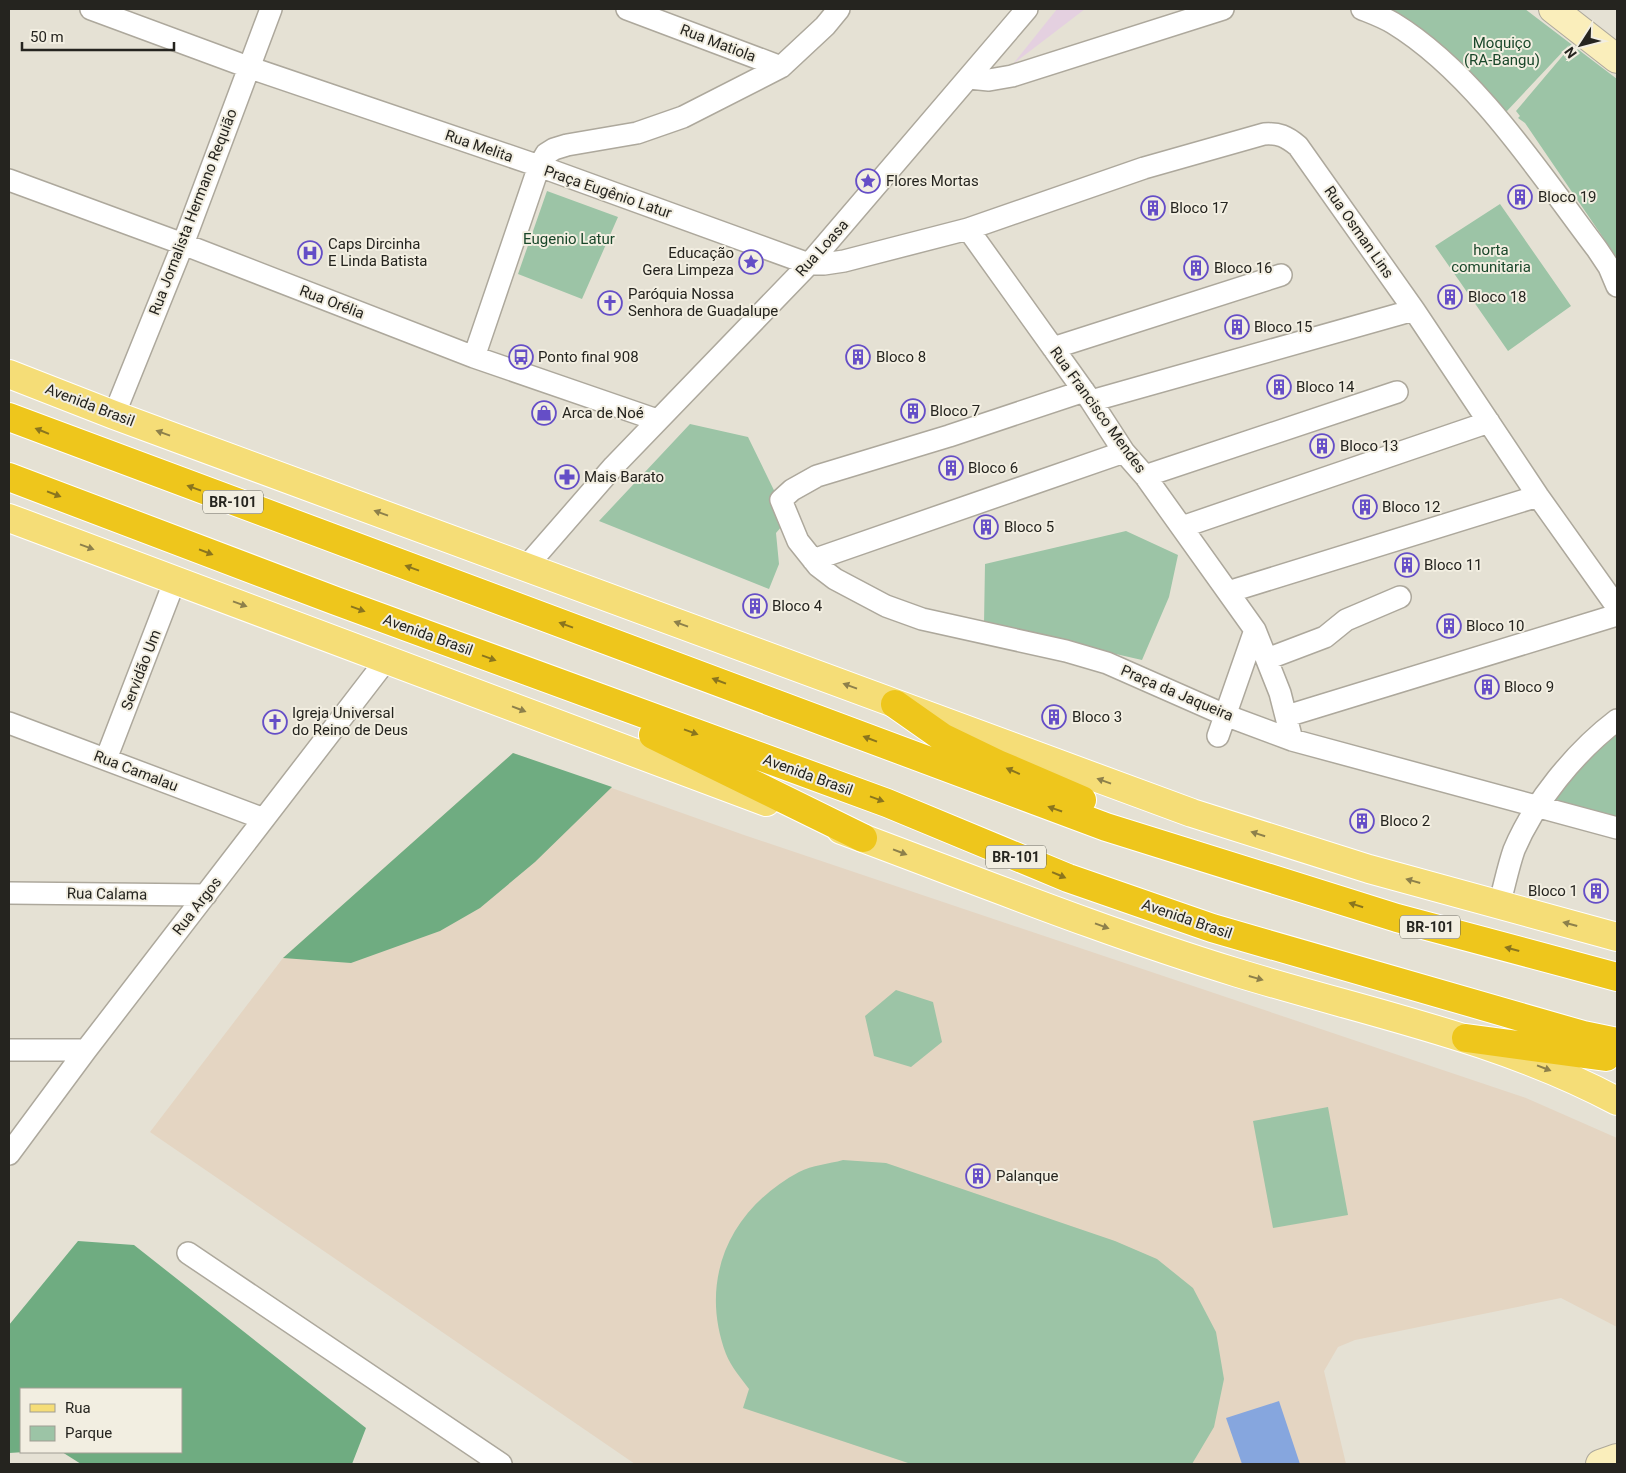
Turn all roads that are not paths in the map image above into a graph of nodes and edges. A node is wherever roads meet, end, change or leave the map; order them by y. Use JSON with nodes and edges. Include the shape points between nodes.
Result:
{"nodes":[{"id":1,"x":91,"y":9,"type":"edge"},
{"id":2,"x":271,"y":9,"type":"edge"},
{"id":3,"x":627,"y":9,"type":"edge"},
{"id":4,"x":839,"y":9,"type":"edge"},
{"id":5,"x":1027,"y":9,"type":"edge"},
{"id":6,"x":1223,"y":9,"type":"edge"},
{"id":7,"x":1362,"y":9,"type":"edge"},
{"id":8,"x":1553,"y":9,"type":"edge"},
{"id":9,"x":1617,"y":59,"type":"edge"},
{"id":10,"x":248,"y":67,"type":"junction"},
{"id":11,"x":780,"y":67,"type":"junction"},
{"id":12,"x":969,"y":78,"type":"junction"},
{"id":13,"x":539,"y":166,"type":"junction"},
{"id":14,"x":9,"y":180,"type":"edge"},
{"id":15,"x":968,"y":229,"type":"junction"},
{"id":16,"x":183,"y":244,"type":"junction"},
{"id":17,"x":809,"y":264,"type":"junction"},
{"id":18,"x":1281,"y":275,"type":"dead end"},
{"id":19,"x":1617,"y":286,"type":"edge"},
{"id":20,"x":1414,"y":310,"type":"junction"},
{"id":21,"x":1053,"y":348,"type":"junction"},
{"id":22,"x":474,"y":357,"type":"junction"},
{"id":23,"x":9,"y":374,"type":"edge"},
{"id":24,"x":1397,"y":392,"type":"dead end"},
{"id":25,"x":1087,"y":396,"type":"junction"},
{"id":26,"x":114,"y":414,"type":"junction"},
{"id":27,"x":9,"y":417,"type":"edge"},
{"id":28,"x":657,"y":420,"type":"junction"},
{"id":29,"x":1489,"y":422,"type":"junction"},
{"id":30,"x":1124,"y":452,"type":"junction"},
{"id":31,"x":1145,"y":476,"type":"junction"},
{"id":32,"x":9,"y":477,"type":"edge"},
{"id":33,"x":1538,"y":496,"type":"junction"},
{"id":34,"x":9,"y":518,"type":"edge"},
{"id":35,"x":1182,"y":527,"type":"junction"},
{"id":36,"x":813,"y":560,"type":"junction"},
{"id":37,"x":526,"y":567,"type":"junction"},
{"id":38,"x":176,"y":580,"type":"junction"},
{"id":39,"x":1228,"y":592,"type":"junction"},
{"id":40,"x":1400,"y":597,"type":"dead end"},
{"id":41,"x":1617,"y":607,"type":"edge"},
{"id":42,"x":1617,"y":615,"type":"edge"},
{"id":43,"x":1255,"y":630,"type":"junction"},
{"id":44,"x":387,"y":659,"type":"junction"},
{"id":45,"x":1267,"y":659,"type":"junction"},
{"id":46,"x":520,"y":669,"type":"junction"},
{"id":47,"x":895,"y":704,"type":"junction"},
{"id":48,"x":1225,"y":715,"type":"junction"},
{"id":49,"x":1287,"y":716,"type":"junction"},
{"id":50,"x":1617,"y":720,"type":"edge"},
{"id":51,"x":9,"y":722,"type":"edge"},
{"id":52,"x":1218,"y":736,"type":"dead end"},
{"id":53,"x":1292,"y":740,"type":"junction"},
{"id":54,"x":106,"y":759,"type":"junction"},
{"id":55,"x":1539,"y":806,"type":"junction"},
{"id":56,"x":264,"y":819,"type":"junction"},
{"id":57,"x":1617,"y":828,"type":"edge"},
{"id":58,"x":863,"y":838,"type":"junction"},
{"id":59,"x":1268,"y":877,"type":"junction"},
{"id":60,"x":9,"y":892,"type":"edge"},
{"id":61,"x":206,"y":895,"type":"junction"},
{"id":62,"x":1499,"y":905,"type":"junction"},
{"id":63,"x":1617,"y":936,"type":"edge"},
{"id":64,"x":1609,"y":974,"type":"edge"},
{"id":65,"x":1466,"y":1038,"type":"junction"},
{"id":66,"x":1617,"y":1042,"type":"edge"},
{"id":67,"x":9,"y":1050,"type":"edge"},
{"id":68,"x":86,"y":1050,"type":"junction"},
{"id":69,"x":1617,"y":1058,"type":"edge"},
{"id":70,"x":1617,"y":1101,"type":"edge"},
{"id":71,"x":9,"y":1154,"type":"edge"},
{"id":72,"x":188,"y":1253,"type":"dead end"},
{"id":73,"x":1617,"y":1458,"type":"edge"},
{"id":74,"x":501,"y":1464,"type":"edge"},
{"id":75,"x":1600,"y":1464,"type":"edge"}],
"edges":[{"from":1,"to":10,"type":"street","name":"Rua Melita"},
{"from":2,"to":10,"type":"street","name":"Rua Jornalista Hermano Requião"},
{"from":3,"to":11,"type":"street","name":"Rua Matiola"},
{"from":4,"to":11,"type":"street"},
{"from":5,"to":12,"type":"street","name":"Rua Loasa"},
{"from":6,"to":12,"type":"street","via":[[1012,76],[989,80]]},
{"from":7,"to":19,"type":"street","via":[[1392,23],[1438,57],[1458,77],[1513,138],[1598,249]]},
{"from":8,"to":9,"type":"street"},
{"from":10,"to":13,"type":"street","name":"Rua Melita"},
{"from":10,"to":16,"type":"street","name":"Rua Jornalista Hermano Requião"},
{"from":11,"to":13,"type":"street","via":[[682,118],[637,133],[554,149],[546,154]]},
{"from":12,"to":17,"type":"street","name":"Rua Loasa"},
{"from":13,"to":17,"type":"street","name":"Praça Eugênio Latur"},
{"from":13,"to":22,"type":"street","name":"Praça Eugênio Latur"},
{"from":14,"to":16,"type":"street","name":"Rua Orélia"},
{"from":15,"to":17,"type":"street","via":[[844,261]]},
{"from":15,"to":20,"type":"street","name":"Rua Osman Lins","via":[[1144,168],[1264,134],[1278,133],[1298,146]]},
{"from":15,"to":21,"type":"street","name":"Rua Francisco Mendes"},
{"from":16,"to":22,"type":"street","name":"Rua Orélia"},
{"from":16,"to":26,"type":"street","name":"Rua Jornalista Hermano Requião"},
{"from":17,"to":28,"type":"street","name":"Rua Loasa"},
{"from":18,"to":21,"type":"street"},
{"from":20,"to":25,"type":"street"},
{"from":20,"to":29,"type":"street","name":"Rua Osman Lins"},
{"from":21,"to":25,"type":"street","name":"Rua Francisco Mendes"},
{"from":22,"to":28,"type":"street","name":"Rua Orélia"},
{"from":23,"to":26,"type":"main road","name":"Avenida Brasil"},
{"from":24,"to":31,"type":"street"},
{"from":25,"to":30,"type":"street","name":"Rua Francisco Mendes"},
{"from":25,"to":36,"type":"street","name":"Praça da Jaqueira","via":[[817,476],[781,500],[798,541]]},
{"from":37,"to":26,"type":"main road","name":"Avenida Brasil","one_way":true},
{"from":59,"to":27,"type":"highway","number":"BR-101","one_way":true,"via":[[1024,798]]},
{"from":28,"to":37,"type":"street","name":"Rua Loasa"},
{"from":29,"to":33,"type":"street","name":"Rua Osman Lins"},
{"from":29,"to":35,"type":"street"},
{"from":30,"to":31,"type":"street","name":"Rua Francisco Mendes"},
{"from":30,"to":36,"type":"street"},
{"from":31,"to":35,"type":"street","name":"Rua Francisco Mendes"},
{"from":32,"to":46,"type":"highway","name":"Avenida Brasil","number":"BR-101","one_way":true},
{"from":33,"to":39,"type":"street"},
{"from":33,"to":41,"type":"street","name":"Rua Osman Lins"},
{"from":34,"to":38,"type":"main road","one_way":true},
{"from":35,"to":39,"type":"street","name":"Rua Francisco Mendes"},
{"from":36,"to":48,"type":"street","name":"Praça da Jaqueira","via":[[835,579],[886,606],[922,619],[1106,663]]},
{"from":47,"to":37,"type":"main road","name":"Avenida Brasil","one_way":true},
{"from":38,"to":44,"type":"main road","one_way":true},
{"from":38,"to":54,"type":"street","name":"Servidão Um"},
{"from":39,"to":43,"type":"street","name":"Rua Francisco Mendes"},
{"from":40,"to":45,"type":"street","via":[[1342,622],[1325,637]]},
{"from":42,"to":49,"type":"street"},
{"from":43,"to":45,"type":"street","name":"Rua Francisco Mendes"},
{"from":43,"to":48,"type":"street"},
{"from":44,"to":56,"type":"street","name":"Rua Argos"},
{"from":44,"to":58,"type":"main road","one_way":true},
{"from":45,"to":49,"type":"street","name":"Rua Francisco Mendes"},
{"from":46,"to":58,"type":"highway"},
{"from":46,"to":66,"type":"highway","name":"Avenida Brasil","number":"BR-101","one_way":true,"via":[[887,803],[1068,878],[1212,928],[1583,1036]]},
{"from":59,"to":47,"type":"highway","one_way":true,"via":[[998,764],[942,737]]},
{"from":62,"to":47,"type":"main road","name":"Avenida Brasil","one_way":true,"via":[[1369,869],[1192,813]]},
{"from":48,"to":52,"type":"street"},
{"from":48,"to":53,"type":"street","name":"Praça da Jaqueira"},
{"from":49,"to":53,"type":"street","name":"Rua Francisco Mendes"},
{"from":50,"to":55,"type":"street","via":[[1582,751]]},
{"from":51,"to":54,"type":"street","name":"Rua Camalau"},
{"from":53,"to":55,"type":"street","name":"Praça da Jaqueira"},
{"from":54,"to":56,"type":"street","name":"Rua Camalau"},
{"from":55,"to":57,"type":"street","name":"Praça da Jaqueira"},
{"from":55,"to":62,"type":"street","via":[[1514,852]]},
{"from":56,"to":61,"type":"street","name":"Rua Argos"},
{"from":58,"to":65,"type":"main road","one_way":true,"via":[[1181,954],[1328,1000]]},
{"from":64,"to":59,"type":"highway","number":"BR-101","one_way":true,"via":[[1397,918]]},
{"from":60,"to":61,"type":"street","name":"Rua Calama"},
{"from":61,"to":68,"type":"street","name":"Rua Argos"},
{"from":63,"to":62,"type":"main road","name":"Avenida Brasil","one_way":true},
{"from":65,"to":69,"type":"highway"},
{"from":65,"to":70,"type":"main road","one_way":true,"via":[[1586,1084]]},
{"from":67,"to":68,"type":"street"},
{"from":68,"to":71,"type":"street","name":"Rua Argos"},
{"from":72,"to":74,"type":"street"},
{"from":73,"to":75,"type":"street"}]}
